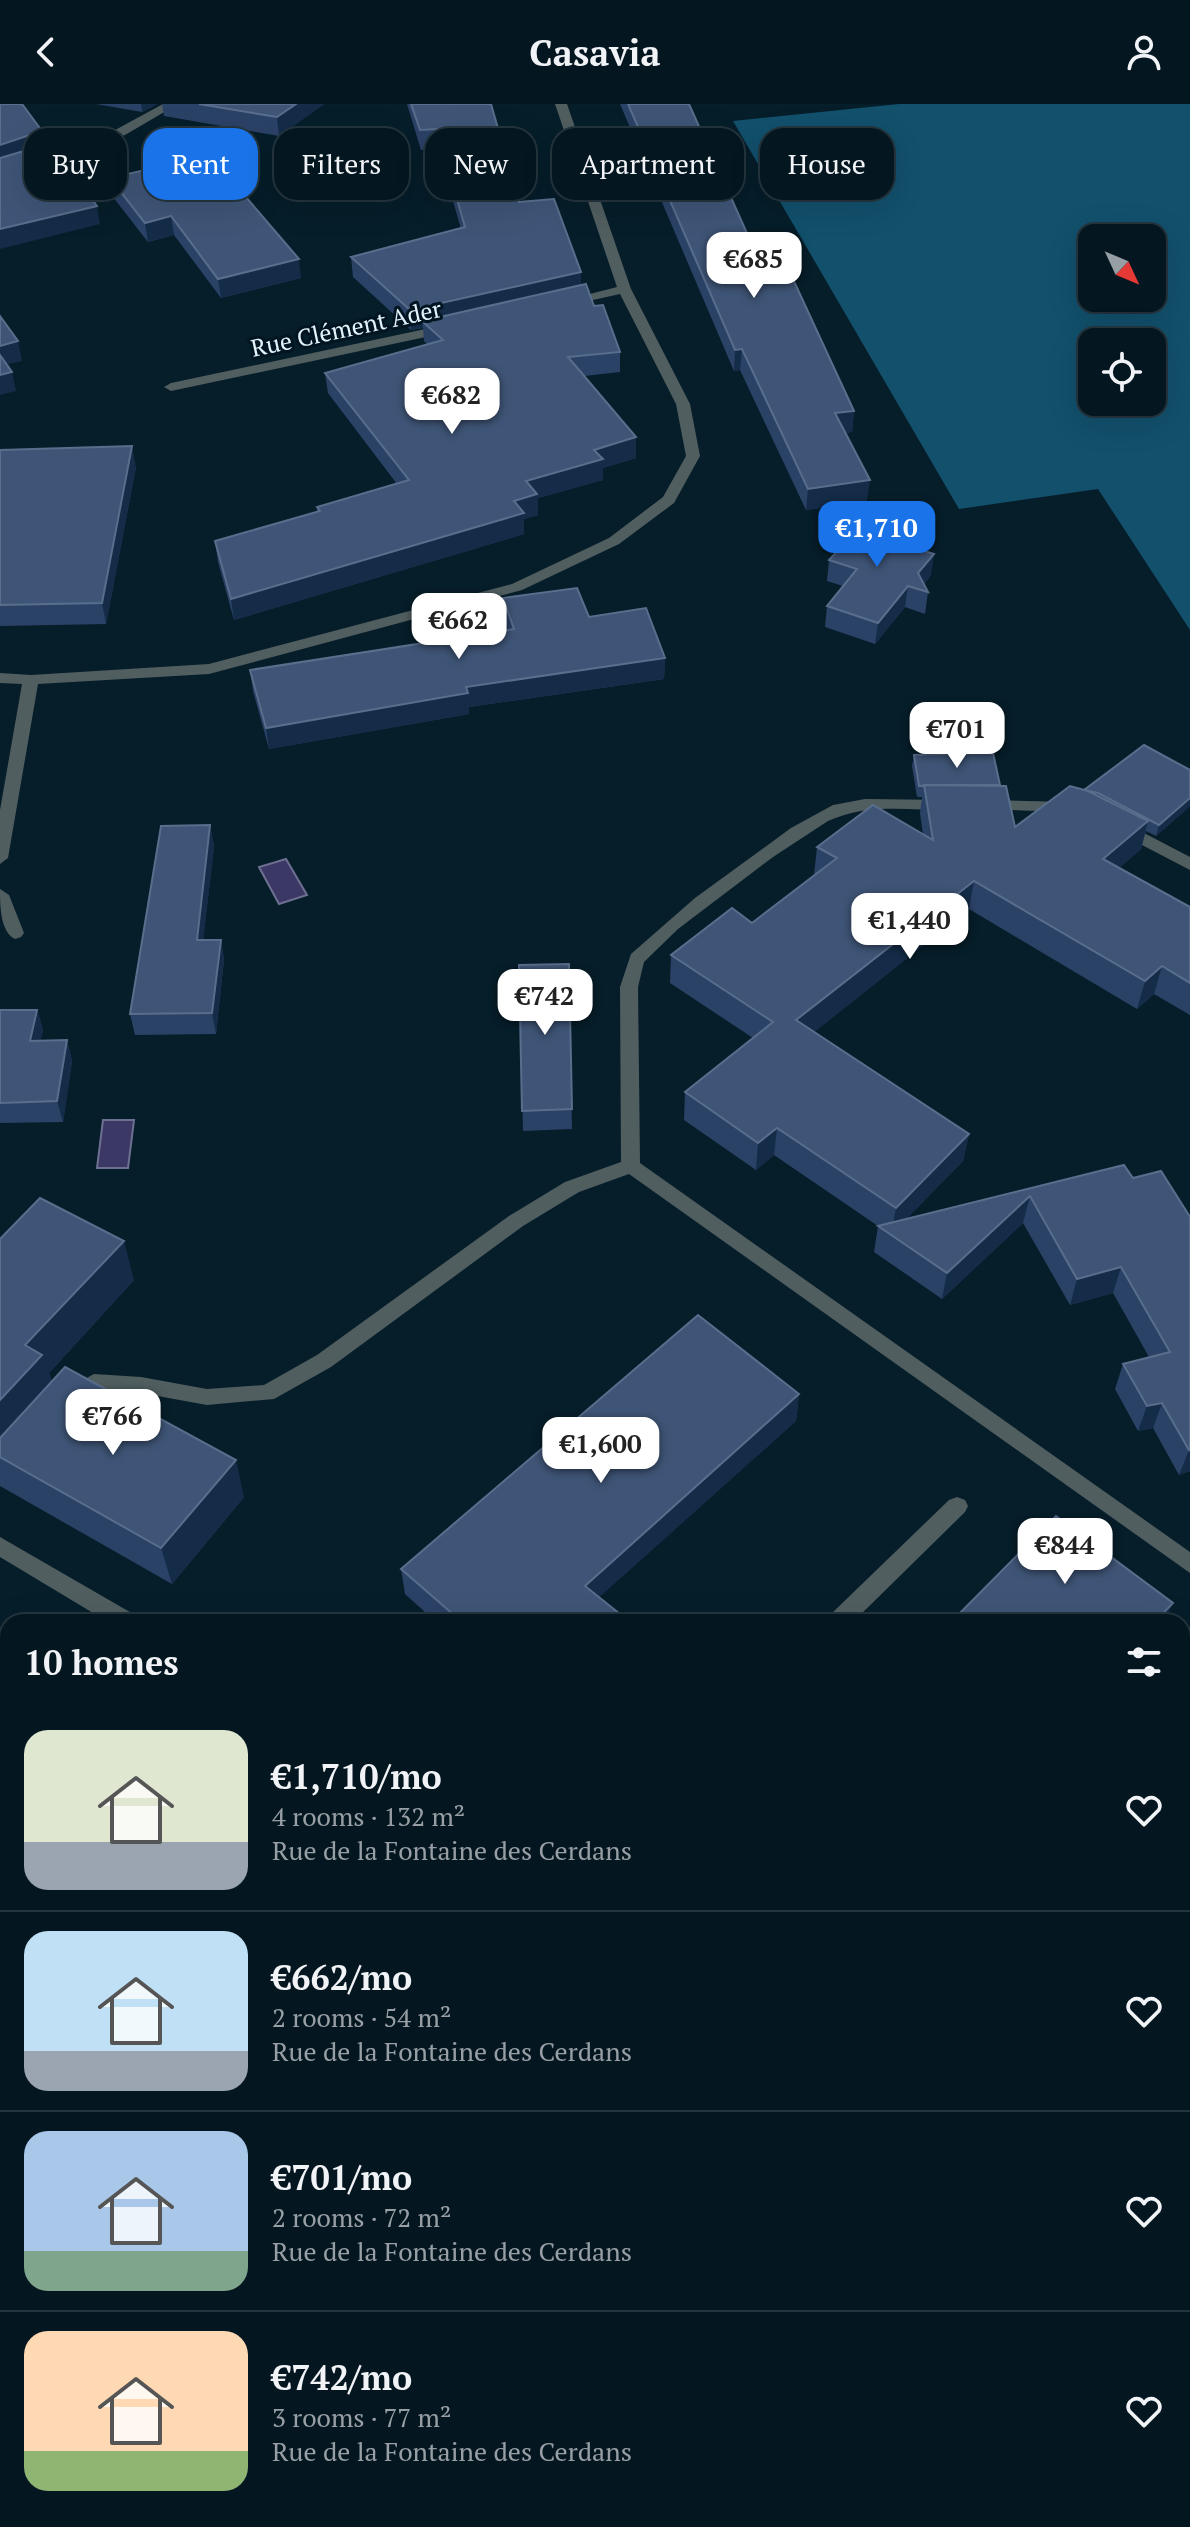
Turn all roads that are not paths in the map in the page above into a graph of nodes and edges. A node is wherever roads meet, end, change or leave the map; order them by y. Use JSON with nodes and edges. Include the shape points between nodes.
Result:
{"nodes":[{"id":1,"x":172,"y":104,"type":"edge"},
{"id":2,"x":561,"y":104,"type":"edge"},
{"id":3,"x":0,"y":172,"type":"edge"},
{"id":4,"x":624,"y":289,"type":"junction"},
{"id":5,"x":549,"y":306,"type":"edge"},
{"id":6,"x":458,"y":326,"type":"edge"},
{"id":7,"x":171,"y":387,"type":"dead end"},
{"id":8,"x":0,"y":678,"type":"edge"},
{"id":9,"x":31,"y":680,"type":"junction"},
{"id":10,"x":0,"y":858,"type":"edge"},
{"id":11,"x":1190,"y":864,"type":"edge"},
{"id":12,"x":0,"y":895,"type":"edge"},
{"id":13,"x":15,"y":933,"type":"dead end"},
{"id":14,"x":631,"y":1166,"type":"junction"},
{"id":15,"x":57,"y":1410,"type":"edge"},
{"id":16,"x":957,"y":1506,"type":"dead end"},
{"id":17,"x":0,"y":1546,"type":"edge"},
{"id":18,"x":1190,"y":1564,"type":"edge"},
{"id":19,"x":114,"y":1614,"type":"edge"},
{"id":20,"x":846,"y":1614,"type":"edge"}],
"edges":[{"from":1,"to":3,"type":"street","via":[[121,132]]},
{"from":2,"to":4,"type":"street"},
{"from":4,"to":5,"type":"street"},
{"from":4,"to":9,"type":"street","via":[[683,404],[693,456],[669,500],[614,541],[517,587],[209,669]]},
{"from":6,"to":7,"type":"street","name":"Rue Clément Ader"},
{"from":8,"to":9,"type":"street"},
{"from":9,"to":10,"type":"street"},
{"from":11,"to":14,"type":"street","via":[[1094,814],[1063,806],[868,805],[839,809],[809,822],[636,959],[629,987]]},
{"from":12,"to":13,"type":"street"},
{"from":14,"to":15,"type":"street","via":[[572,1187],[528,1214],[324,1361],[267,1393],[207,1397],[94,1382]]},
{"from":14,"to":18,"type":"street"},
{"from":16,"to":20,"type":"street"},
{"from":17,"to":19,"type":"street"}]}
